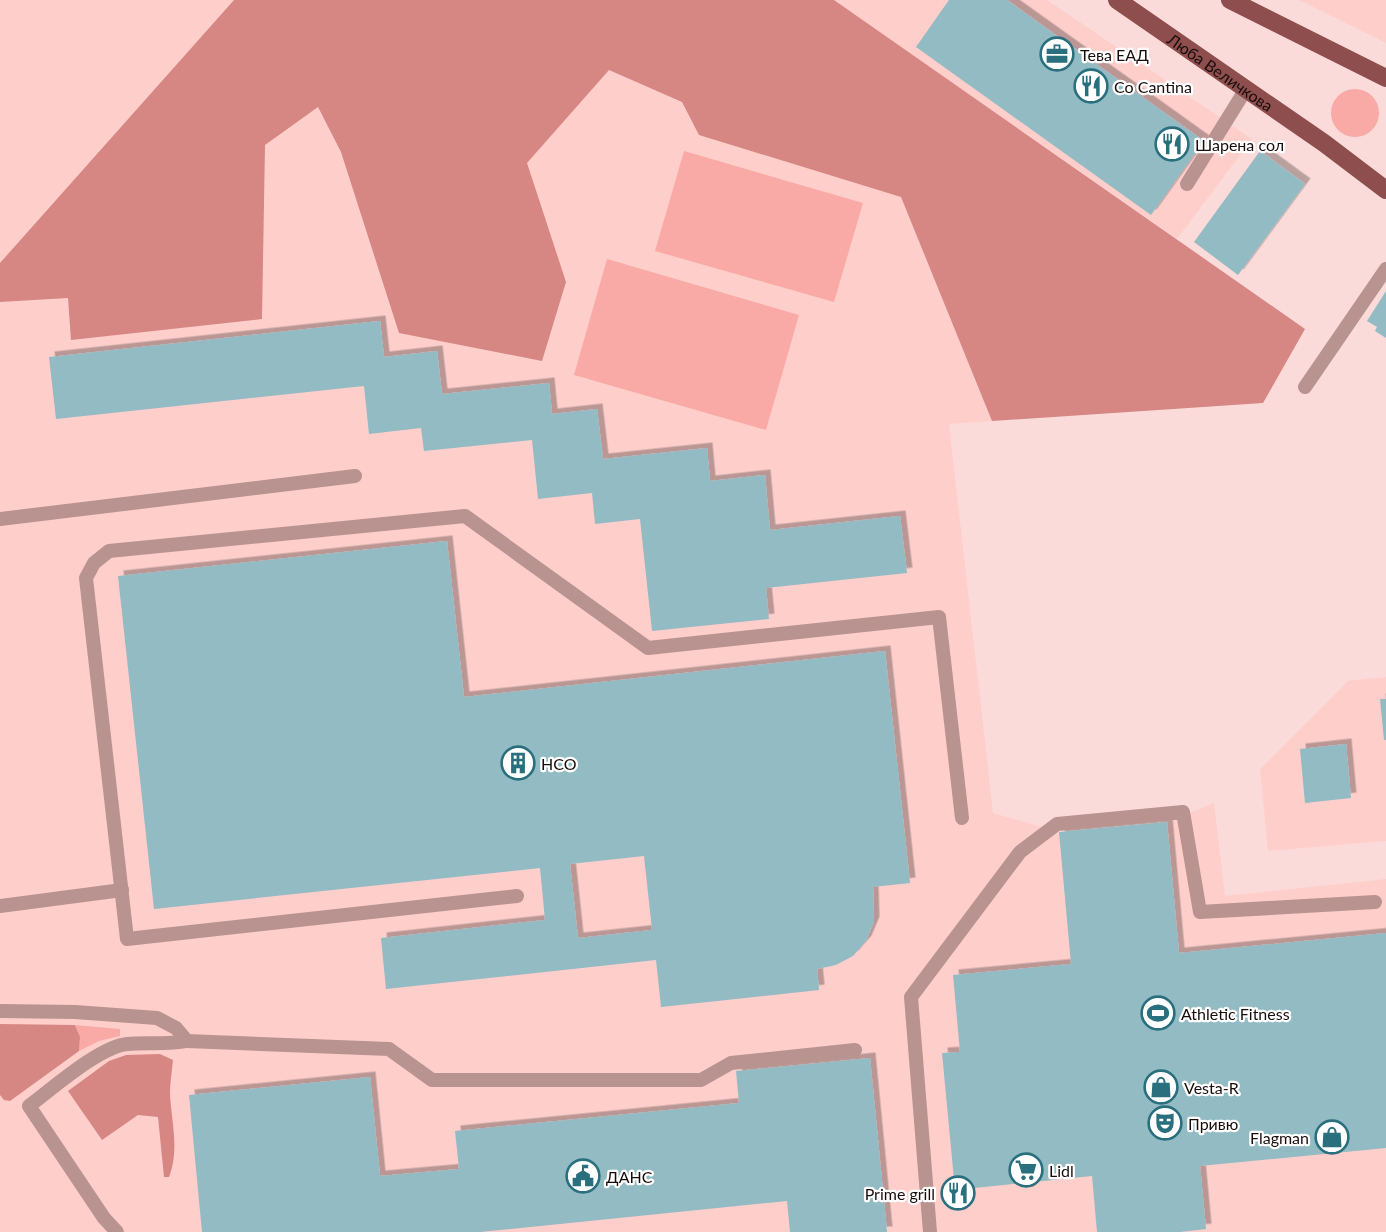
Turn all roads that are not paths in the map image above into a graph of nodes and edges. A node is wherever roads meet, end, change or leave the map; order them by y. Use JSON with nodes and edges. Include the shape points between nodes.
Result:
{"nodes":[{"id":1,"x":1117,"y":0,"type":"edge"},
{"id":2,"x":1230,"y":0,"type":"edge"},
{"id":3,"x":1386,"y":78,"type":"edge"},
{"id":4,"x":1246,"y":89,"type":"junction"},
{"id":5,"x":1187,"y":184,"type":"dead end"},
{"id":6,"x":1386,"y":190,"type":"edge"},
{"id":7,"x":1386,"y":269,"type":"edge"},
{"id":8,"x":1305,"y":387,"type":"dead end"},
{"id":9,"x":355,"y":476,"type":"dead end"},
{"id":10,"x":0,"y":519,"type":"edge"},
{"id":11,"x":962,"y":818,"type":"dead end"},
{"id":12,"x":122,"y":891,"type":"junction"},
{"id":13,"x":517,"y":896,"type":"dead end"},
{"id":14,"x":1376,"y":902,"type":"dead end"},
{"id":15,"x":0,"y":906,"type":"edge"},
{"id":16,"x":0,"y":1011,"type":"edge"},
{"id":17,"x":188,"y":1041,"type":"junction"},
{"id":18,"x":855,"y":1050,"type":"dead end"},
{"id":19,"x":117,"y":1232,"type":"edge"},
{"id":20,"x":930,"y":1232,"type":"edge"}],
"edges":[{"from":1,"to":4,"type":"main road","name":"Люба Величкова"},
{"from":2,"to":3,"type":"main road"},
{"from":4,"to":5,"type":"lane"},
{"from":4,"to":6,"type":"main road","name":"Люба Величкова"},
{"from":7,"to":8,"type":"lane"},
{"from":9,"to":10,"type":"lane"},
{"from":11,"to":12,"type":"lane","via":[[939,617],[648,648],[465,516],[109,551],[94,562],[86,578]]},
{"from":12,"to":13,"type":"lane","via":[[127,939]]},
{"from":12,"to":15,"type":"lane"},
{"from":14,"to":20,"type":"lane","via":[[1200,912],[1183,812],[1057,824],[1020,852],[911,997]]},
{"from":16,"to":17,"type":"lane","via":[[158,1018],[176,1028]]},
{"from":17,"to":18,"type":"lane","via":[[389,1049],[432,1080],[701,1080],[731,1063]]},
{"from":17,"to":19,"type":"lane","via":[[125,1044],[106,1050],[29,1106]]}]}
